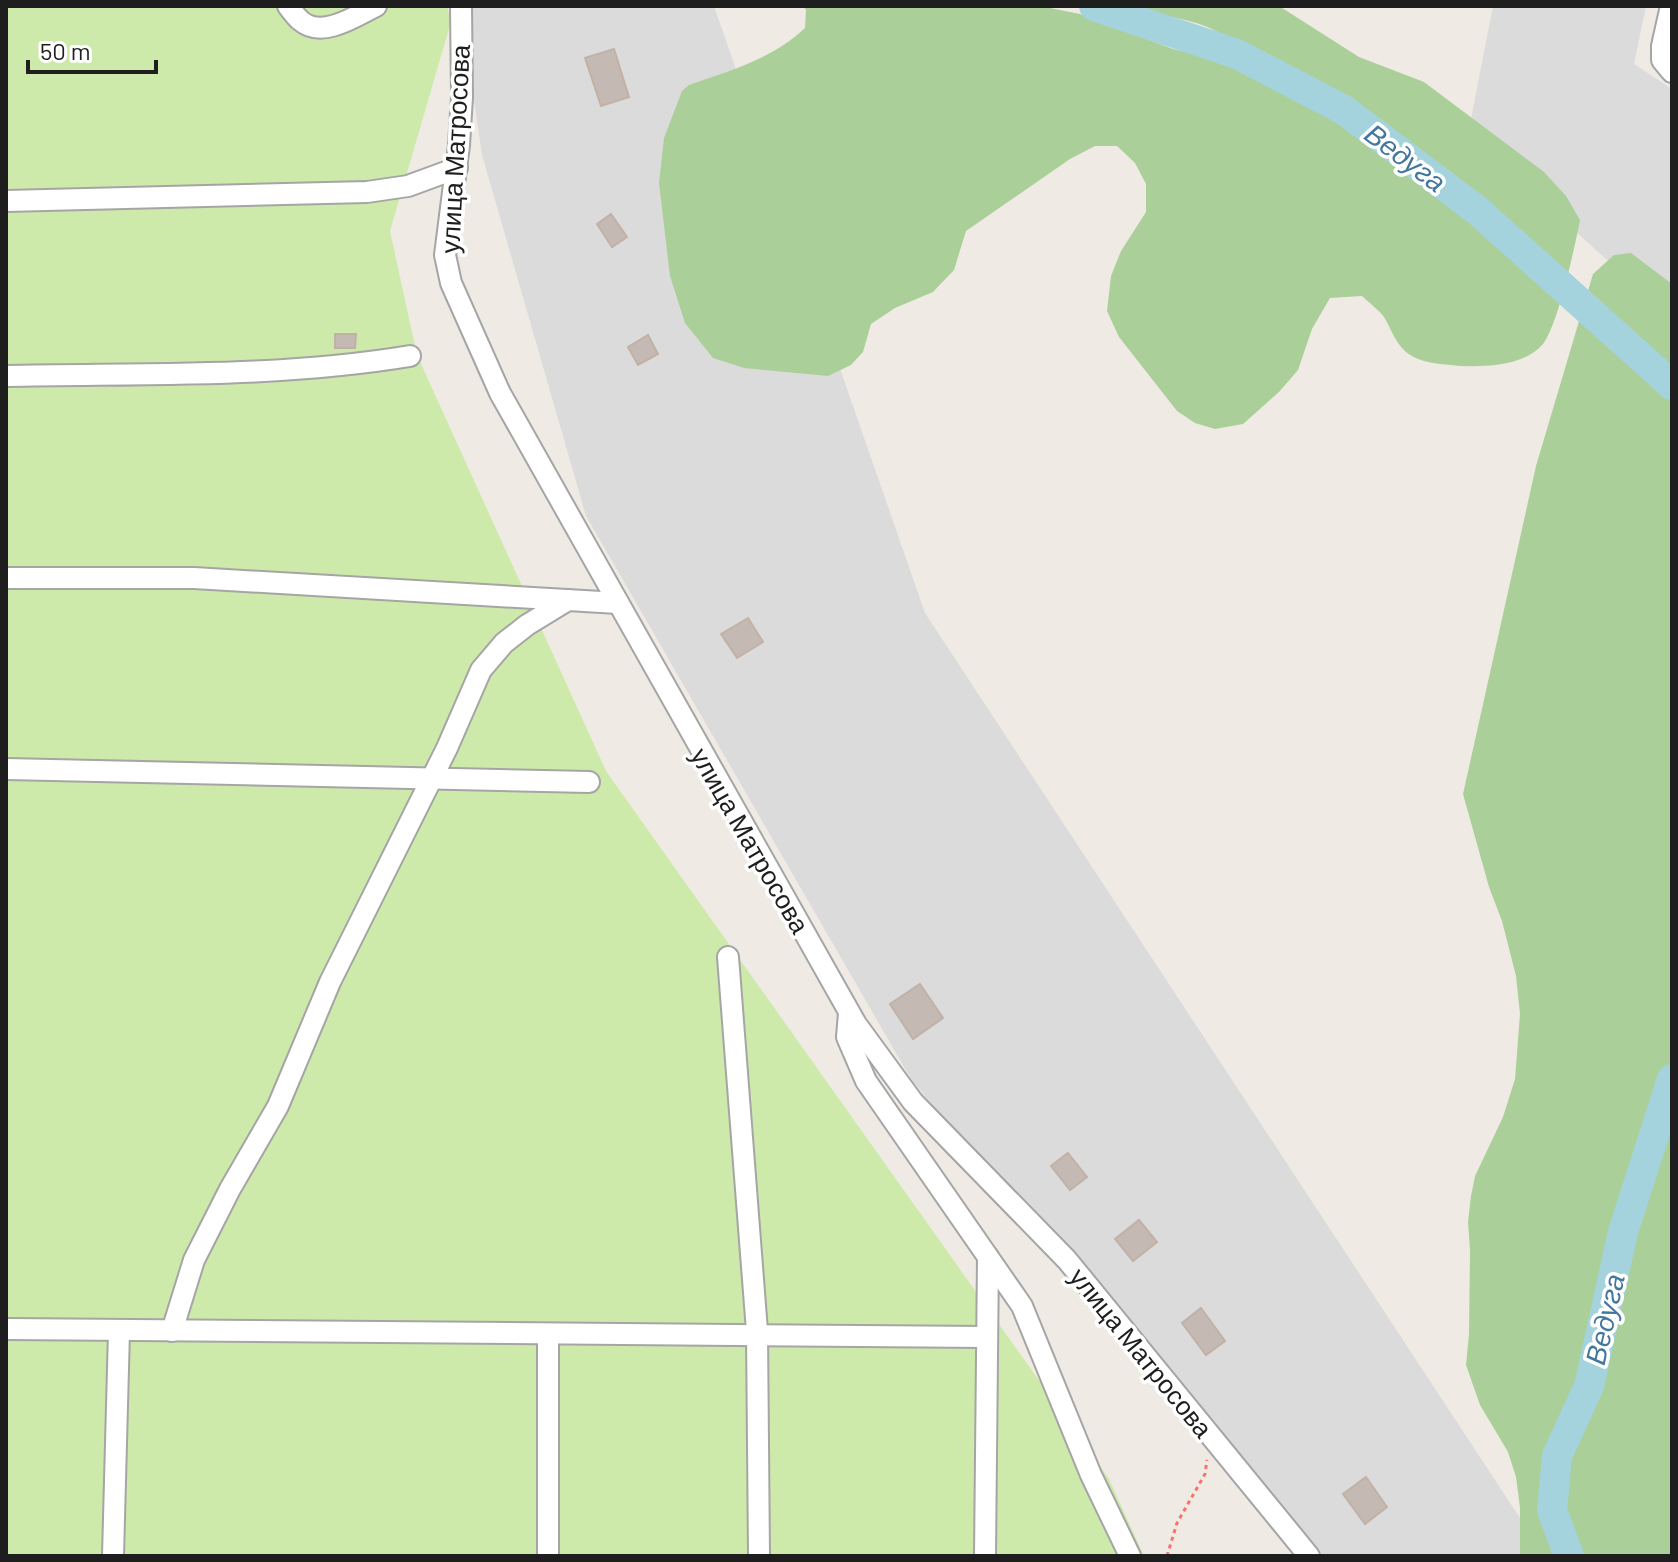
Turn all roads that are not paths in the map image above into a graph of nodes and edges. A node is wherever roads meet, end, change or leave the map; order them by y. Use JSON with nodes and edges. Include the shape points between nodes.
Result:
{"nodes":[{"id":1,"x":288,"y":6,"type":"edge"},
{"id":2,"x":376,"y":6,"type":"edge"},
{"id":3,"x":461,"y":6,"type":"edge"},
{"id":4,"x":1671,"y":6,"type":"edge"},
{"id":5,"x":1672,"y":72,"type":"edge"},
{"id":6,"x":457,"y":168,"type":"junction"},
{"id":7,"x":6,"y":201,"type":"edge"},
{"id":8,"x":410,"y":356,"type":"dead end"},
{"id":9,"x":6,"y":376,"type":"edge"},
{"id":10,"x":6,"y":578,"type":"edge"},
{"id":11,"x":568,"y":600,"type":"junction"},
{"id":12,"x":618,"y":603,"type":"junction"},
{"id":13,"x":6,"y":769,"type":"edge"},
{"id":14,"x":430,"y":779,"type":"junction"},
{"id":15,"x":589,"y":782,"type":"dead end"},
{"id":16,"x":728,"y":957,"type":"dead end"},
{"id":17,"x":849,"y":1013,"type":"junction"},
{"id":18,"x":988,"y":1257,"type":"junction"},
{"id":19,"x":6,"y":1329,"type":"edge"},
{"id":20,"x":119,"y":1331,"type":"junction"},
{"id":21,"x":172,"y":1331,"type":"junction"},
{"id":22,"x":548,"y":1334,"type":"junction"},
{"id":23,"x":757,"y":1336,"type":"junction"},
{"id":24,"x":987,"y":1337,"type":"junction"},
{"id":25,"x":113,"y":1556,"type":"edge"},
{"id":26,"x":548,"y":1556,"type":"edge"},
{"id":27,"x":759,"y":1556,"type":"edge"},
{"id":28,"x":985,"y":1556,"type":"edge"},
{"id":29,"x":1130,"y":1556,"type":"edge"},
{"id":30,"x":1309,"y":1556,"type":"edge"}],
"edges":[{"from":1,"to":2,"type":"street","via":[[311,27],[325,28]]},
{"from":3,"to":6,"type":"street","name":"улица Матросова"},
{"from":4,"to":5,"type":"street","via":[[1662,60]]},
{"from":6,"to":7,"type":"street","via":[[408,186],[367,192]]},
{"from":6,"to":12,"type":"street","name":"улица Матросова","via":[[445,255],[451,283],[500,393]]},
{"from":8,"to":9,"type":"street","via":[[283,370]]},
{"from":10,"to":11,"type":"street","via":[[194,578]]},
{"from":11,"to":12,"type":"street"},
{"from":11,"to":14,"type":"street","via":[[504,643],[481,670]]},
{"from":12,"to":17,"type":"street","name":"улица Матросова"},
{"from":13,"to":14,"type":"street"},
{"from":14,"to":15,"type":"street"},
{"from":14,"to":21,"type":"street","via":[[330,982],[278,1106],[194,1260]]},
{"from":16,"to":23,"type":"street"},
{"from":17,"to":18,"type":"street","via":[[847,1037],[866,1081]]},
{"from":17,"to":30,"type":"street","name":"улица Матросова","via":[[913,1102],[1067,1260]]},
{"from":18,"to":24,"type":"street"},
{"from":18,"to":29,"type":"street","via":[[1022,1306]]},
{"from":19,"to":20,"type":"street"},
{"from":20,"to":21,"type":"street"},
{"from":20,"to":25,"type":"street"},
{"from":21,"to":22,"type":"street"},
{"from":22,"to":23,"type":"street"},
{"from":22,"to":26,"type":"street"},
{"from":23,"to":24,"type":"street"},
{"from":23,"to":27,"type":"street"},
{"from":24,"to":28,"type":"street"}]}
